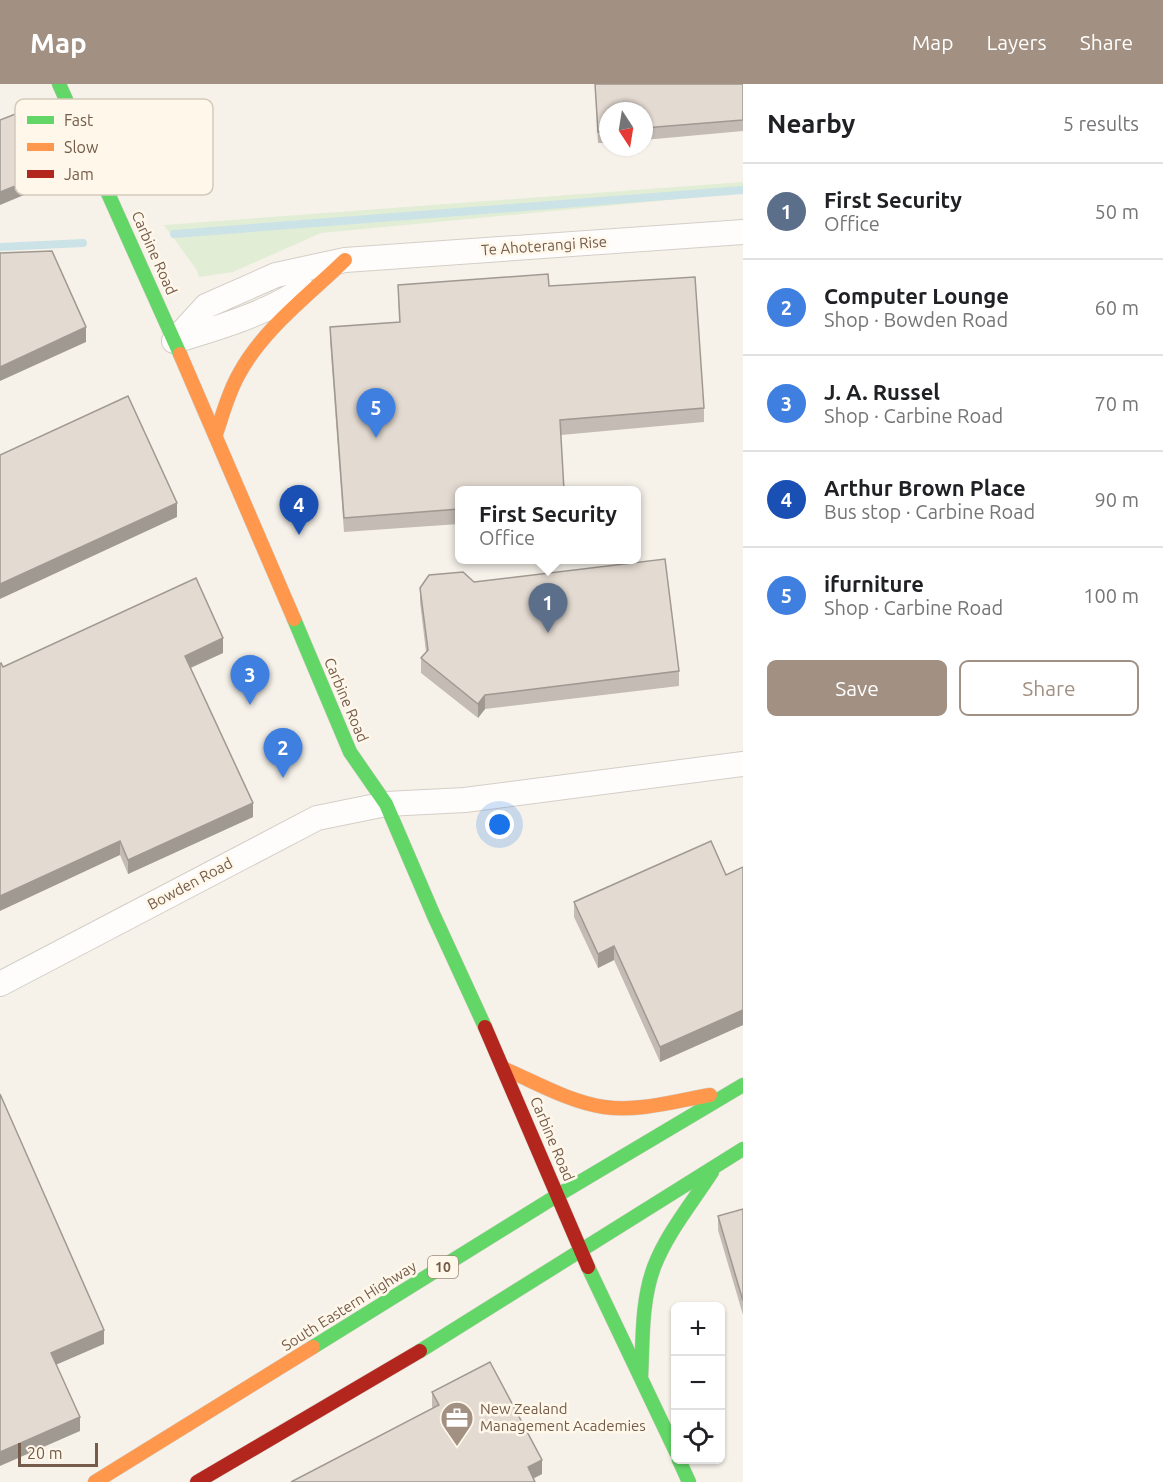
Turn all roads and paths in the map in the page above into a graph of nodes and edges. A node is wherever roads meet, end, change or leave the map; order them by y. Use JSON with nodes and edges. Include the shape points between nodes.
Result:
{"nodes":[{"id":1,"x":59,"y":84,"type":"edge"},
{"id":2,"x":66,"y":99,"type":"edge"},
{"id":3,"x":109,"y":195,"type":"edge"},
{"id":4,"x":743,"y":232,"type":"edge"},
{"id":5,"x":345,"y":260,"type":"junction"},
{"id":6,"x":174,"y":341,"type":"junction"},
{"id":7,"x":216,"y":434,"type":"junction"},
{"id":8,"x":743,"y":764,"type":"edge"},
{"id":9,"x":386,"y":804,"type":"junction"},
{"id":10,"x":0,"y":984,"type":"edge"},
{"id":11,"x":505,"y":1069,"type":"junction"},
{"id":12,"x":737,"y":1088,"type":"edge"},
{"id":13,"x":743,"y":1149,"type":"edge"},
{"id":14,"x":718,"y":1163,"type":"junction"},
{"id":15,"x":558,"y":1195,"type":"junction"},
{"id":16,"x":581,"y":1252,"type":"junction"},
{"id":17,"x":641,"y":1378,"type":"junction"},
{"id":18,"x":671,"y":1443,"type":"edge"},
{"id":19,"x":681,"y":1464,"type":"edge"},
{"id":20,"x":95,"y":1482,"type":"edge"},
{"id":21,"x":197,"y":1482,"type":"edge"},
{"id":22,"x":689,"y":1482,"type":"edge"}],
"edges":[{"from":1,"to":2,"type":"main road","name":"Carbine Road"},
{"from":3,"to":6,"type":"main road","name":"Carbine Road"},
{"from":4,"to":5,"type":"street","name":"Te Ahoterangi Rise"},
{"from":5,"to":6,"type":"street","name":"Te Ahoterangi Rise","via":[[276,275],[206,306]]},
{"from":5,"to":7,"type":"main road","via":[[243,366]]},
{"from":6,"to":7,"type":"main road","name":"Carbine Road"},
{"from":7,"to":9,"type":"main road","name":"Carbine Road","via":[[350,752]]},
{"from":8,"to":9,"type":"street","name":"Bowden Road","via":[[465,800]]},
{"from":9,"to":10,"type":"street","name":"Bowden Road","via":[[316,818]]},
{"from":9,"to":11,"type":"main road","name":"Carbine Road"},
{"from":11,"to":12,"type":"main road","via":[[580,1101],[607,1107],[635,1107]]},
{"from":11,"to":15,"type":"main road","name":"Carbine Road"},
{"from":12,"to":15,"type":"main road","name":"South Eastern Highway","number":"10"},
{"from":13,"to":14,"type":"main road"},
{"from":14,"to":16,"type":"main road"},
{"from":14,"to":17,"type":"main road","via":[[668,1239],[654,1268],[647,1293]]},
{"from":15,"to":16,"type":"main road","name":"Carbine Road"},
{"from":15,"to":20,"type":"main road","name":"South Eastern Highway","number":"10"},
{"from":16,"to":17,"type":"main road","name":"Carbine Road"},
{"from":16,"to":21,"type":"main road"},
{"from":17,"to":18,"type":"main road","name":"Carbine Road"},
{"from":19,"to":22,"type":"main road"}]}
